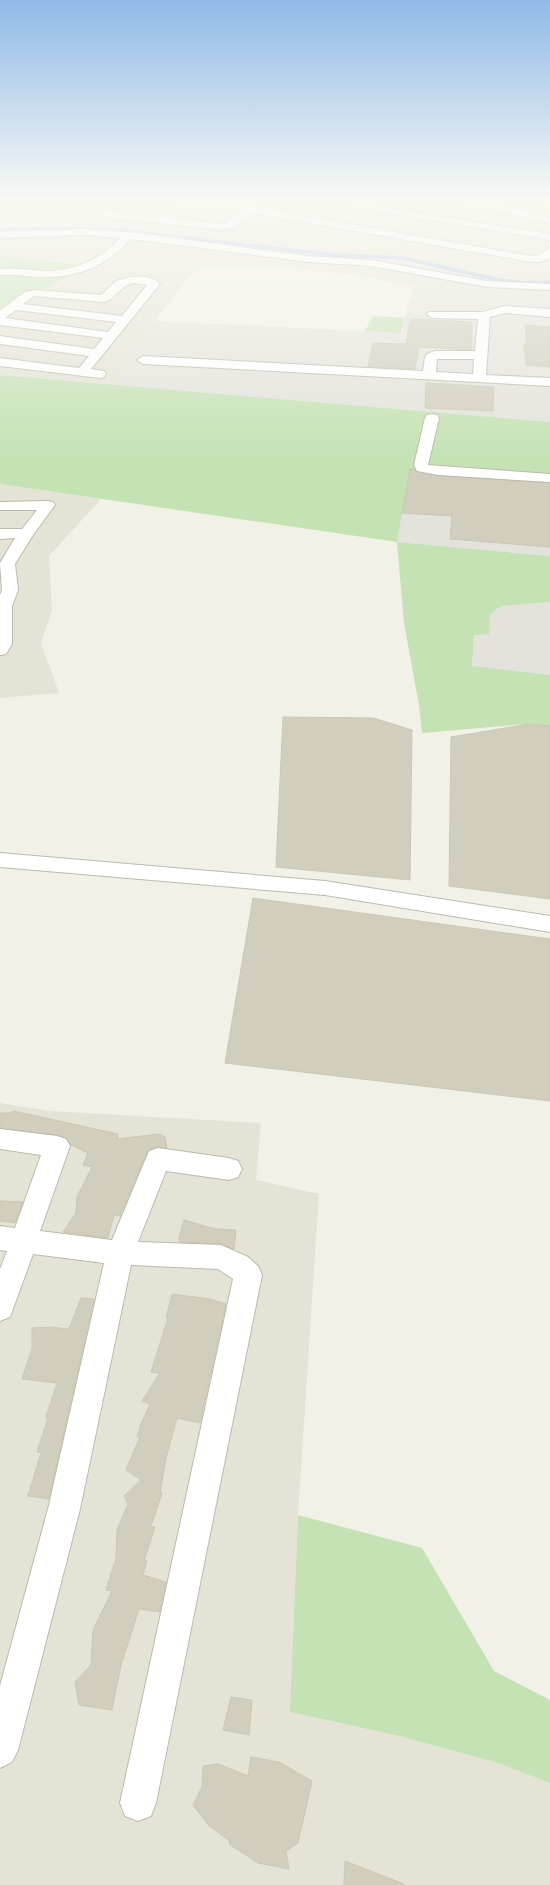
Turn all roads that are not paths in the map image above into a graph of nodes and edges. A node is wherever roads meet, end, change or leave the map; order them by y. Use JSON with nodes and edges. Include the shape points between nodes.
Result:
{"nodes":[{"id":1,"x":117,"y":286,"type":"edge"},
{"id":2,"x":153,"y":286,"type":"edge"},
{"id":3,"x":528,"y":286,"type":"edge"},
{"id":4,"x":550,"y":287,"type":"edge"},
{"id":5,"x":104,"y":299,"type":"junction"},
{"id":6,"x":140,"y":303,"type":"junction"},
{"id":7,"x":13,"y":306,"type":"junction"},
{"id":8,"x":550,"y":312,"type":"edge"},
{"id":9,"x":433,"y":314,"type":"dead end"},
{"id":10,"x":0,"y":316,"type":"edge"},
{"id":11,"x":484,"y":316,"type":"junction"},
{"id":12,"x":126,"y":320,"type":"junction"},
{"id":13,"x":0,"y":322,"type":"edge"},
{"id":14,"x":112,"y":336,"type":"junction"},
{"id":15,"x":0,"y":340,"type":"edge"},
{"id":16,"x":97,"y":353,"type":"junction"},
{"id":17,"x":481,"y":355,"type":"junction"},
{"id":18,"x":143,"y":360,"type":"dead end"},
{"id":19,"x":0,"y":362,"type":"edge"},
{"id":20,"x":82,"y":372,"type":"junction"},
{"id":21,"x":100,"y":374,"type":"dead end"},
{"id":22,"x":429,"y":376,"type":"junction"},
{"id":23,"x":479,"y":378,"type":"junction"},
{"id":24,"x":550,"y":382,"type":"edge"},
{"id":25,"x":432,"y":418,"type":"dead end"},
{"id":26,"x":550,"y":478,"type":"edge"},
{"id":27,"x":61,"y":496,"type":"dead end"},
{"id":28,"x":1,"y":500,"type":"edge"},
{"id":29,"x":48,"y":505,"type":"junction"},
{"id":30,"x":26,"y":533,"type":"junction"},
{"id":31,"x":0,"y":534,"type":"edge"},
{"id":32,"x":4,"y":564,"type":"edge"},
{"id":33,"x":5,"y":590,"type":"edge"},
{"id":34,"x":2,"y":623,"type":"edge"},
{"id":35,"x":0,"y":650,"type":"edge"},
{"id":36,"x":0,"y":860,"type":"edge"},
{"id":37,"x":550,"y":924,"type":"edge"},
{"id":38,"x":0,"y":1139,"type":"edge"},
{"id":39,"x":229,"y":1169,"type":"dead end"},
{"id":40,"x":12,"y":1240,"type":"edge"},
{"id":41,"x":120,"y":1253,"type":"junction"},
{"id":42,"x":0,"y":1308,"type":"edge"},
{"id":43,"x":0,"y":1750,"type":"edge"},
{"id":44,"x":138,"y":1803,"type":"dead end"}],
"edges":[{"from":1,"to":5,"type":"street"},
{"from":2,"to":6,"type":"street"},
{"from":3,"to":4,"type":"street"},
{"from":5,"to":6,"type":"street"},
{"from":5,"to":7,"type":"street","via":[[40,293],[29,294]]},
{"from":6,"to":12,"type":"street"},
{"from":7,"to":10,"type":"street"},
{"from":7,"to":12,"type":"street"},
{"from":8,"to":11,"type":"street","via":[[499,310],[489,311]]},
{"from":9,"to":11,"type":"street"},
{"from":11,"to":17,"type":"street"},
{"from":12,"to":14,"type":"street"},
{"from":13,"to":14,"type":"street"},
{"from":14,"to":16,"type":"street"},
{"from":15,"to":16,"type":"street"},
{"from":16,"to":20,"type":"street"},
{"from":17,"to":22,"type":"street","via":[[435,355],[431,357]]},
{"from":17,"to":23,"type":"street"},
{"from":18,"to":22,"type":"street"},
{"from":19,"to":20,"type":"street"},
{"from":20,"to":21,"type":"street"},
{"from":22,"to":23,"type":"street"},
{"from":23,"to":24,"type":"street"},
{"from":25,"to":26,"type":"street","via":[[422,468]]},
{"from":27,"to":29,"type":"street"},
{"from":28,"to":29,"type":"street"},
{"from":29,"to":30,"type":"street"},
{"from":30,"to":31,"type":"street"},
{"from":30,"to":32,"type":"street"},
{"from":32,"to":33,"type":"street"},
{"from":33,"to":34,"type":"street"},
{"from":34,"to":35,"type":"street","via":[[3,644]]},
{"from":36,"to":37,"type":"street","via":[[325,888]]},
{"from":38,"to":40,"type":"street","via":[[57,1146]]},
{"from":39,"to":41,"type":"street","via":[[158,1159]]},
{"from":40,"to":41,"type":"street"},
{"from":40,"to":42,"type":"street"},
{"from":41,"to":43,"type":"street","via":[[64,1509]]},
{"from":41,"to":44,"type":"street","via":[[222,1257],[248,1275]]}]}
